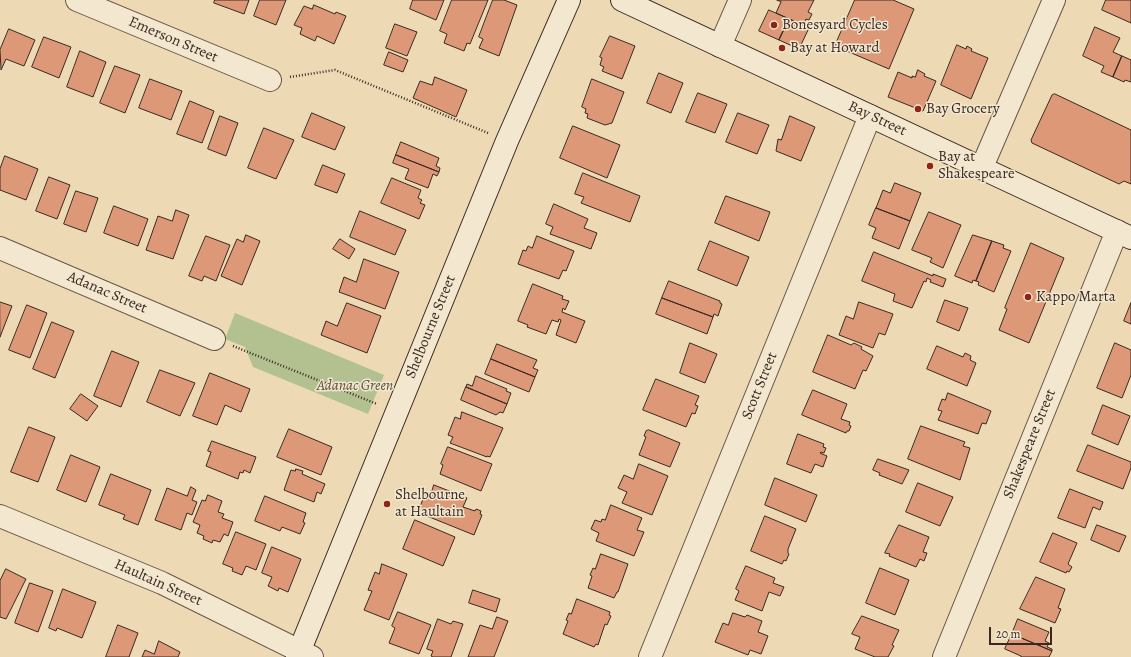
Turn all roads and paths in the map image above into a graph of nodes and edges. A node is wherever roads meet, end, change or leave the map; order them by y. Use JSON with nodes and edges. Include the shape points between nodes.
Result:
{"nodes":[{"id":1,"x":77,"y":0,"type":"edge"},
{"id":2,"x":569,"y":0,"type":"edge"},
{"id":3,"x":622,"y":0,"type":"edge"},
{"id":4,"x":740,"y":0,"type":"edge"},
{"id":5,"x":1054,"y":0,"type":"edge"},
{"id":6,"x":720,"y":46,"type":"junction"},
{"id":7,"x":270,"y":80,"type":"joint"},
{"id":8,"x":870,"y":116,"type":"junction"},
{"id":9,"x":507,"y":141,"type":"junction"},
{"id":10,"x":982,"y":167,"type":"junction"},
{"id":11,"x":1124,"y":234,"type":"edge"},
{"id":12,"x":0,"y":248,"type":"edge"},
{"id":13,"x":214,"y":339,"type":"joint"},
{"id":14,"x":396,"y":412,"type":"junction"},
{"id":15,"x":0,"y":516,"type":"edge"},
{"id":16,"x":303,"y":655,"type":"edge"},
{"id":17,"x":650,"y":657,"type":"edge"},
{"id":18,"x":944,"y":657,"type":"edge"}],
"edges":[{"from":1,"to":7,"type":"street","name":"Emerson Street"},
{"from":2,"to":9,"type":"street","name":"Shelbourne Street"},
{"from":3,"to":6,"type":"street","name":"Bay Street"},
{"from":4,"to":6,"type":"street"},
{"from":5,"to":10,"type":"street"},
{"from":6,"to":8,"type":"street","name":"Bay Street"},
{"from":7,"to":9,"type":"path","via":[[334,70]]},
{"from":8,"to":10,"type":"street","name":"Bay Street"},
{"from":8,"to":17,"type":"street","name":"Scott Street"},
{"from":9,"to":14,"type":"street","name":"Shelbourne Street"},
{"from":10,"to":11,"type":"street","name":"Bay Street"},
{"from":11,"to":18,"type":"street","name":"Shakespeare Street"},
{"from":12,"to":13,"type":"street","name":"Adanac Street"},
{"from":13,"to":14,"type":"path"},
{"from":14,"to":16,"type":"street","name":"Shelbourne Street"},
{"from":15,"to":16,"type":"street","name":"Haultain Street","via":[[162,583]]}]}
